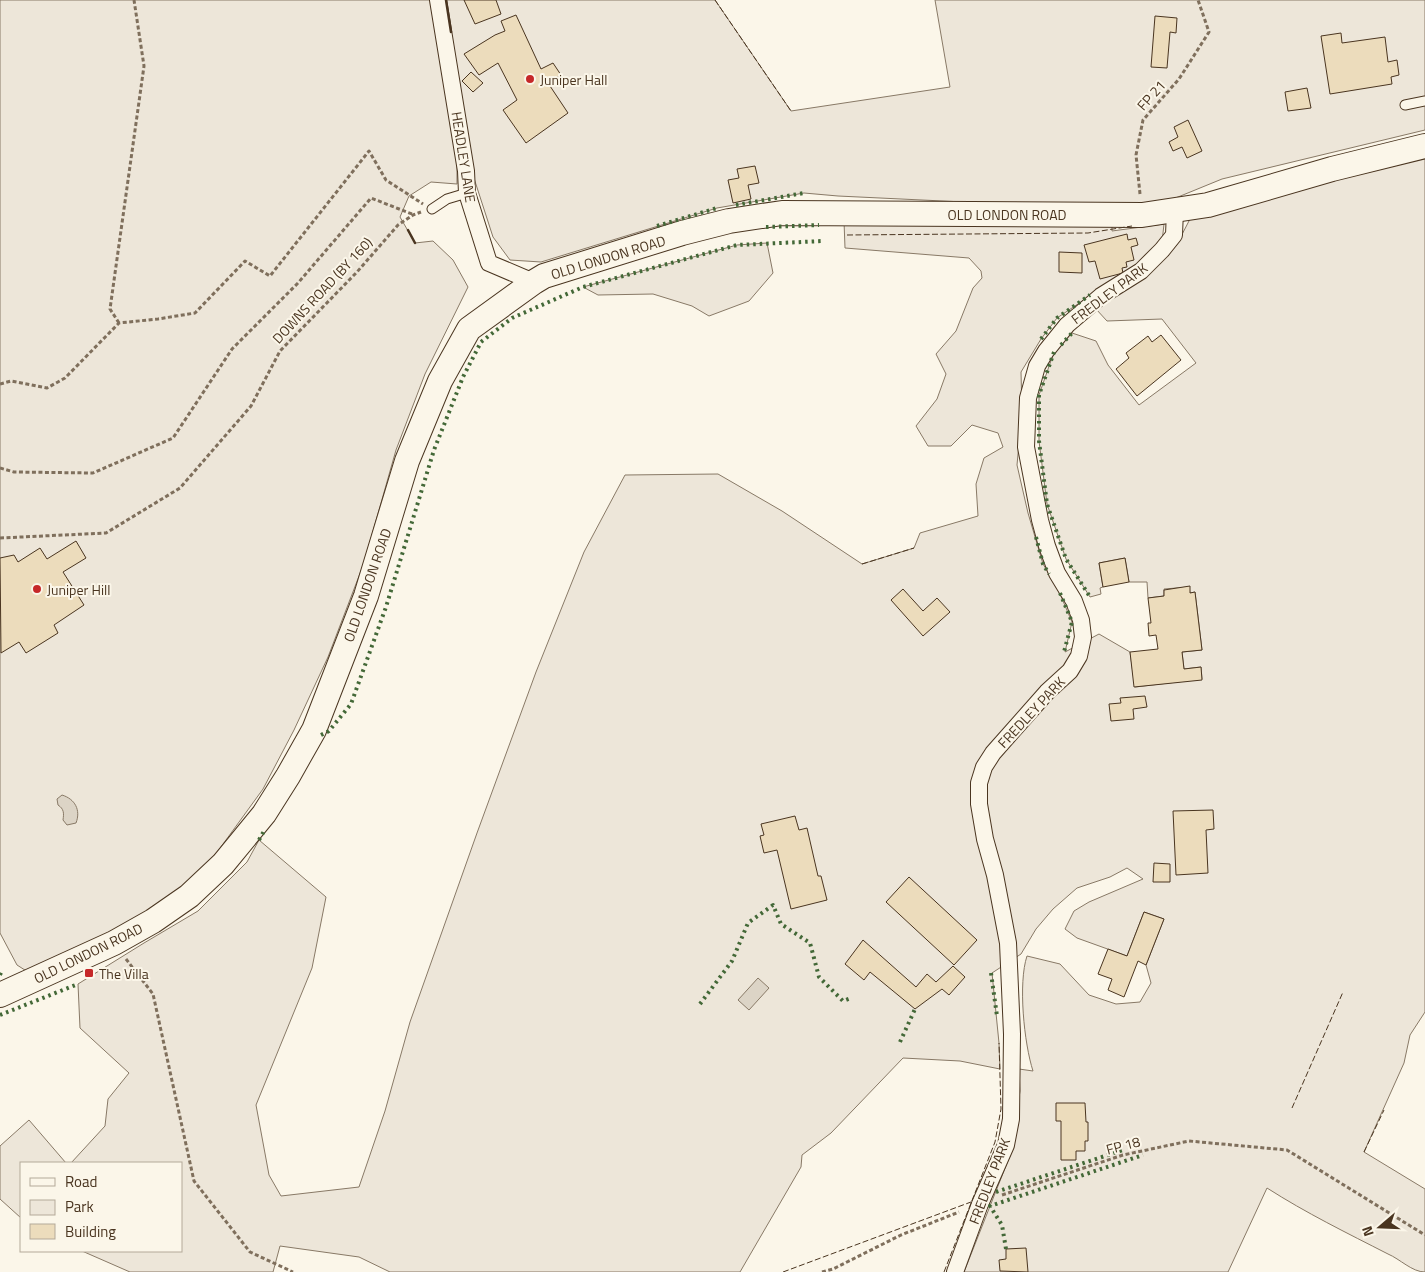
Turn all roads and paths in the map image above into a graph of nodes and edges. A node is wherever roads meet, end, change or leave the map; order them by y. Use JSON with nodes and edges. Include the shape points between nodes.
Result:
{"nodes":[{"id":1,"x":134,"y":0,"type":"edge"},
{"id":2,"x":438,"y":0,"type":"edge"},
{"id":3,"x":1198,"y":0,"type":"edge"},
{"id":4,"x":1425,"y":101,"type":"edge"},
{"id":5,"x":1405,"y":105,"type":"dead end"},
{"id":6,"x":1425,"y":146,"type":"edge"},
{"id":7,"x":467,"y":193,"type":"junction"},
{"id":8,"x":432,"y":209,"type":"junction"},
{"id":9,"x":1175,"y":210,"type":"junction"},
{"id":10,"x":413,"y":215,"type":"junction"},
{"id":11,"x":1142,"y":215,"type":"junction"},
{"id":12,"x":534,"y":282,"type":"junction"},
{"id":13,"x":119,"y":323,"type":"junction"},
{"id":14,"x":0,"y":384,"type":"edge"},
{"id":15,"x":0,"y":468,"type":"edge"},
{"id":16,"x":0,"y":538,"type":"edge"},
{"id":17,"x":114,"y":943,"type":"junction"},
{"id":18,"x":0,"y":995,"type":"edge"},
{"id":19,"x":980,"y":1204,"type":"junction"},
{"id":20,"x":1425,"y":1235,"type":"edge"},
{"id":21,"x":292,"y":1272,"type":"edge"},
{"id":22,"x":822,"y":1272,"type":"edge"},
{"id":23,"x":955,"y":1272,"type":"edge"}],
"edges":[{"from":1,"to":13,"type":"path","via":[[144,66],[110,309]]},
{"from":2,"to":7,"type":"street","name":"HEADLEY LANE"},
{"from":3,"to":11,"type":"path","name":"FP 21","via":[[1209,32],[1180,79],[1143,120],[1136,155]]},
{"from":4,"to":5,"type":"lane"},
{"from":6,"to":9,"type":"main road","name":"OLD LONDON ROAD","via":[[1208,205]]},
{"from":7,"to":8,"type":"lane","via":[[447,199]]},
{"from":7,"to":12,"type":"street","name":"HEADLEY LANE","via":[[489,263]]},
{"from":8,"to":10,"type":"path","name":"DOWNS ROAD (BY 160)"},
{"from":8,"to":13,"type":"path","via":[[386,180],[369,151],[270,276],[245,262],[195,313]]},
{"from":9,"to":11,"type":"main road","name":"OLD LONDON ROAD"},
{"from":9,"to":19,"type":"street","name":"FREDLEY PARK","via":[[1174,235],[1162,250],[1141,271],[1102,296],[1067,325],[1046,351],[1037,366],[1028,398],[1026,447],[1040,520],[1057,573],[1081,620],[1083,637],[1079,656],[1070,670],[993,753],[979,783],[985,839],[1008,943],[1012,1034],[1011,1119],[1006,1145]]},
{"from":10,"to":15,"type":"path","via":[[371,198],[298,283],[232,350],[173,438],[93,473],[14,472]]},
{"from":10,"to":16,"type":"path","name":"DOWNS ROAD (BY 160)","via":[[398,224],[357,272],[280,351],[251,406],[180,488],[106,533]]},
{"from":11,"to":12,"type":"main road","name":"OLD LONDON ROAD","via":[[782,213],[729,221],[682,234],[544,276]]},
{"from":12,"to":17,"type":"main road","name":"OLD LONDON ROAD","via":[[469,329],[440,381],[407,461],[366,596],[314,730],[264,814],[223,864],[189,896]]},
{"from":13,"to":14,"type":"path","via":[[65,378],[47,388],[11,381]]},
{"from":17,"to":18,"type":"main road","name":"OLD LONDON ROAD"},
{"from":17,"to":21,"type":"path","via":[[153,994],[194,1181],[250,1252]]},
{"from":19,"to":20,"type":"path","name":"FP 18","via":[[1123,1155],[1189,1141],[1287,1150]]},
{"from":19,"to":22,"type":"path","name":"FP 18","via":[[901,1235]]},
{"from":19,"to":23,"type":"street","name":"FREDLEY PARK"}]}
